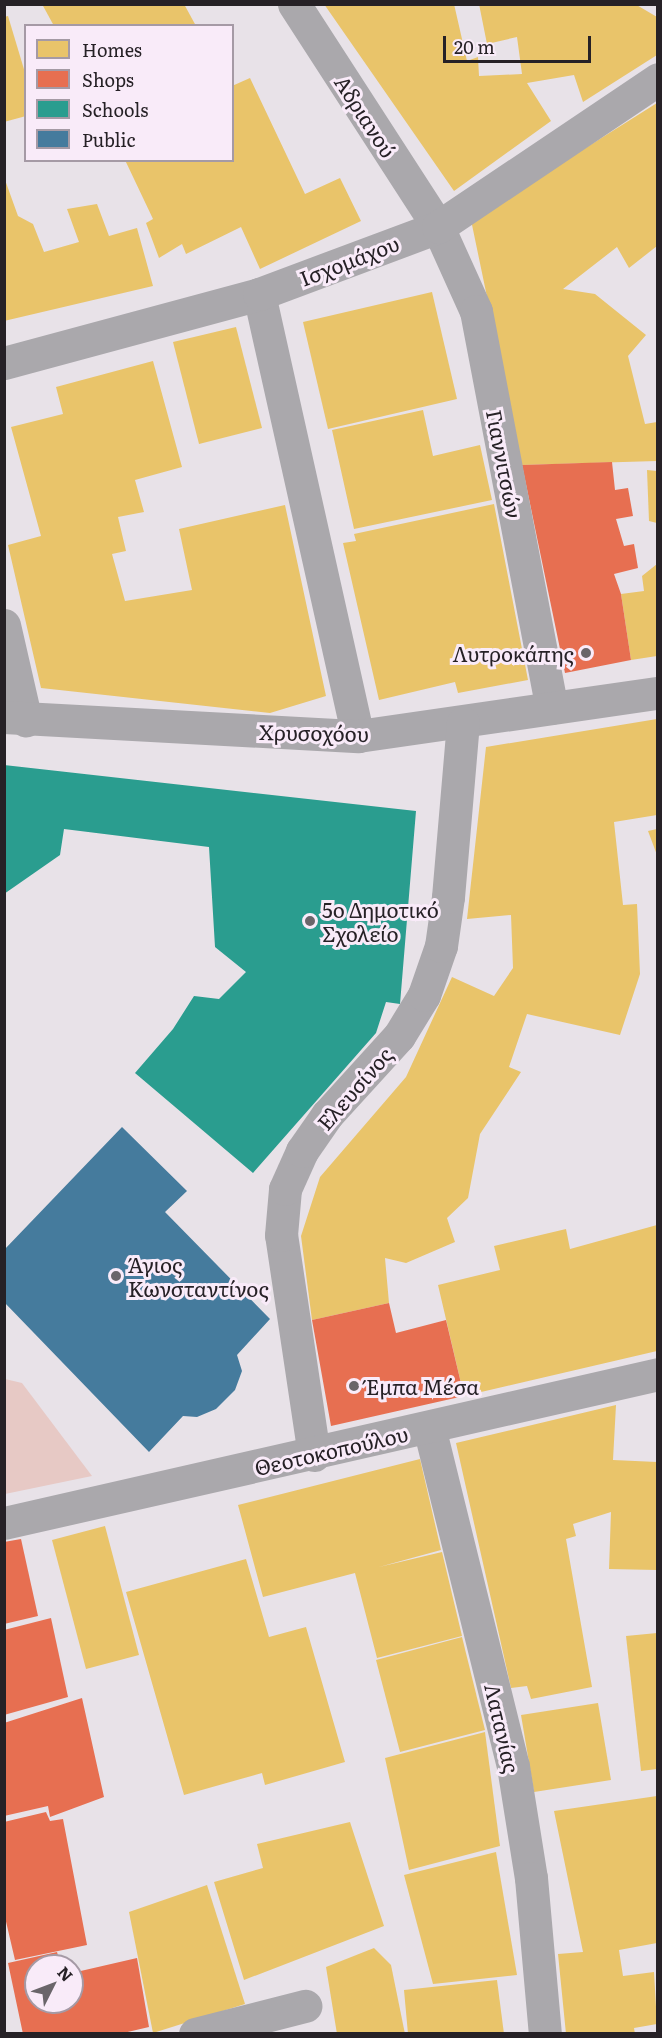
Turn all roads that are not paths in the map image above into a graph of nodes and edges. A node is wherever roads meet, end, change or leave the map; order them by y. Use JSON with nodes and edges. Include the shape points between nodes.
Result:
{"nodes":[{"id":1,"x":294,"y":4,"type":"edge"},
{"id":2,"x":657,"y":79,"type":"edge"},
{"id":3,"x":438,"y":227,"type":"junction"},
{"id":4,"x":259,"y":294,"type":"junction"},
{"id":5,"x":4,"y":363,"type":"edge"},
{"id":6,"x":4,"y":625,"type":"edge"},
{"id":7,"x":657,"y":693,"type":"edge"},
{"id":8,"x":552,"y":708,"type":"junction"},
{"id":9,"x":15,"y":719,"type":"edge"},
{"id":10,"x":463,"y":723,"type":"junction"},
{"id":11,"x":358,"y":736,"type":"junction"},
{"id":12,"x":657,"y":1374,"type":"edge"},
{"id":13,"x":429,"y":1427,"type":"junction"},
{"id":14,"x":314,"y":1455,"type":"junction"},
{"id":15,"x":4,"y":1523,"type":"edge"},
{"id":16,"x":305,"y":2006,"type":"dead end"},
{"id":17,"x":195,"y":2034,"type":"edge"},
{"id":18,"x":545,"y":2034,"type":"edge"}],
"edges":[{"from":1,"to":3,"type":"street","name":"Αδριανού"},
{"from":2,"to":3,"type":"street","name":"Ισχομάχου"},
{"from":3,"to":4,"type":"street","name":"Ισχομάχου"},
{"from":3,"to":8,"type":"street","name":"Γιαννιτσών","via":[[476,311]]},
{"from":4,"to":5,"type":"street","name":"Ισχομάχου"},
{"from":4,"to":11,"type":"street"},
{"from":6,"to":9,"type":"street"},
{"from":7,"to":8,"type":"street","name":"Χρυσοχόου"},
{"from":8,"to":10,"type":"street","name":"Χρυσοχόου"},
{"from":9,"to":11,"type":"street","name":"Χρυσοχόου"},
{"from":10,"to":11,"type":"street","name":"Χρυσοχόου"},
{"from":10,"to":14,"type":"street","name":"Ελευσίνος","via":[[447,907],[441,946],[424,995],[399,1036],[327,1115],[302,1150],[285,1189],[281,1235]]},
{"from":12,"to":13,"type":"street","name":"Θεοτοκοπούλου"},
{"from":13,"to":14,"type":"street","name":"Θεοτοκοπούλου"},
{"from":13,"to":18,"type":"street","name":"Λατανίας","via":[[513,1766],[531,1878]]},
{"from":14,"to":15,"type":"street","name":"Θεοτοκοπούλου"},
{"from":16,"to":17,"type":"street"}]}
